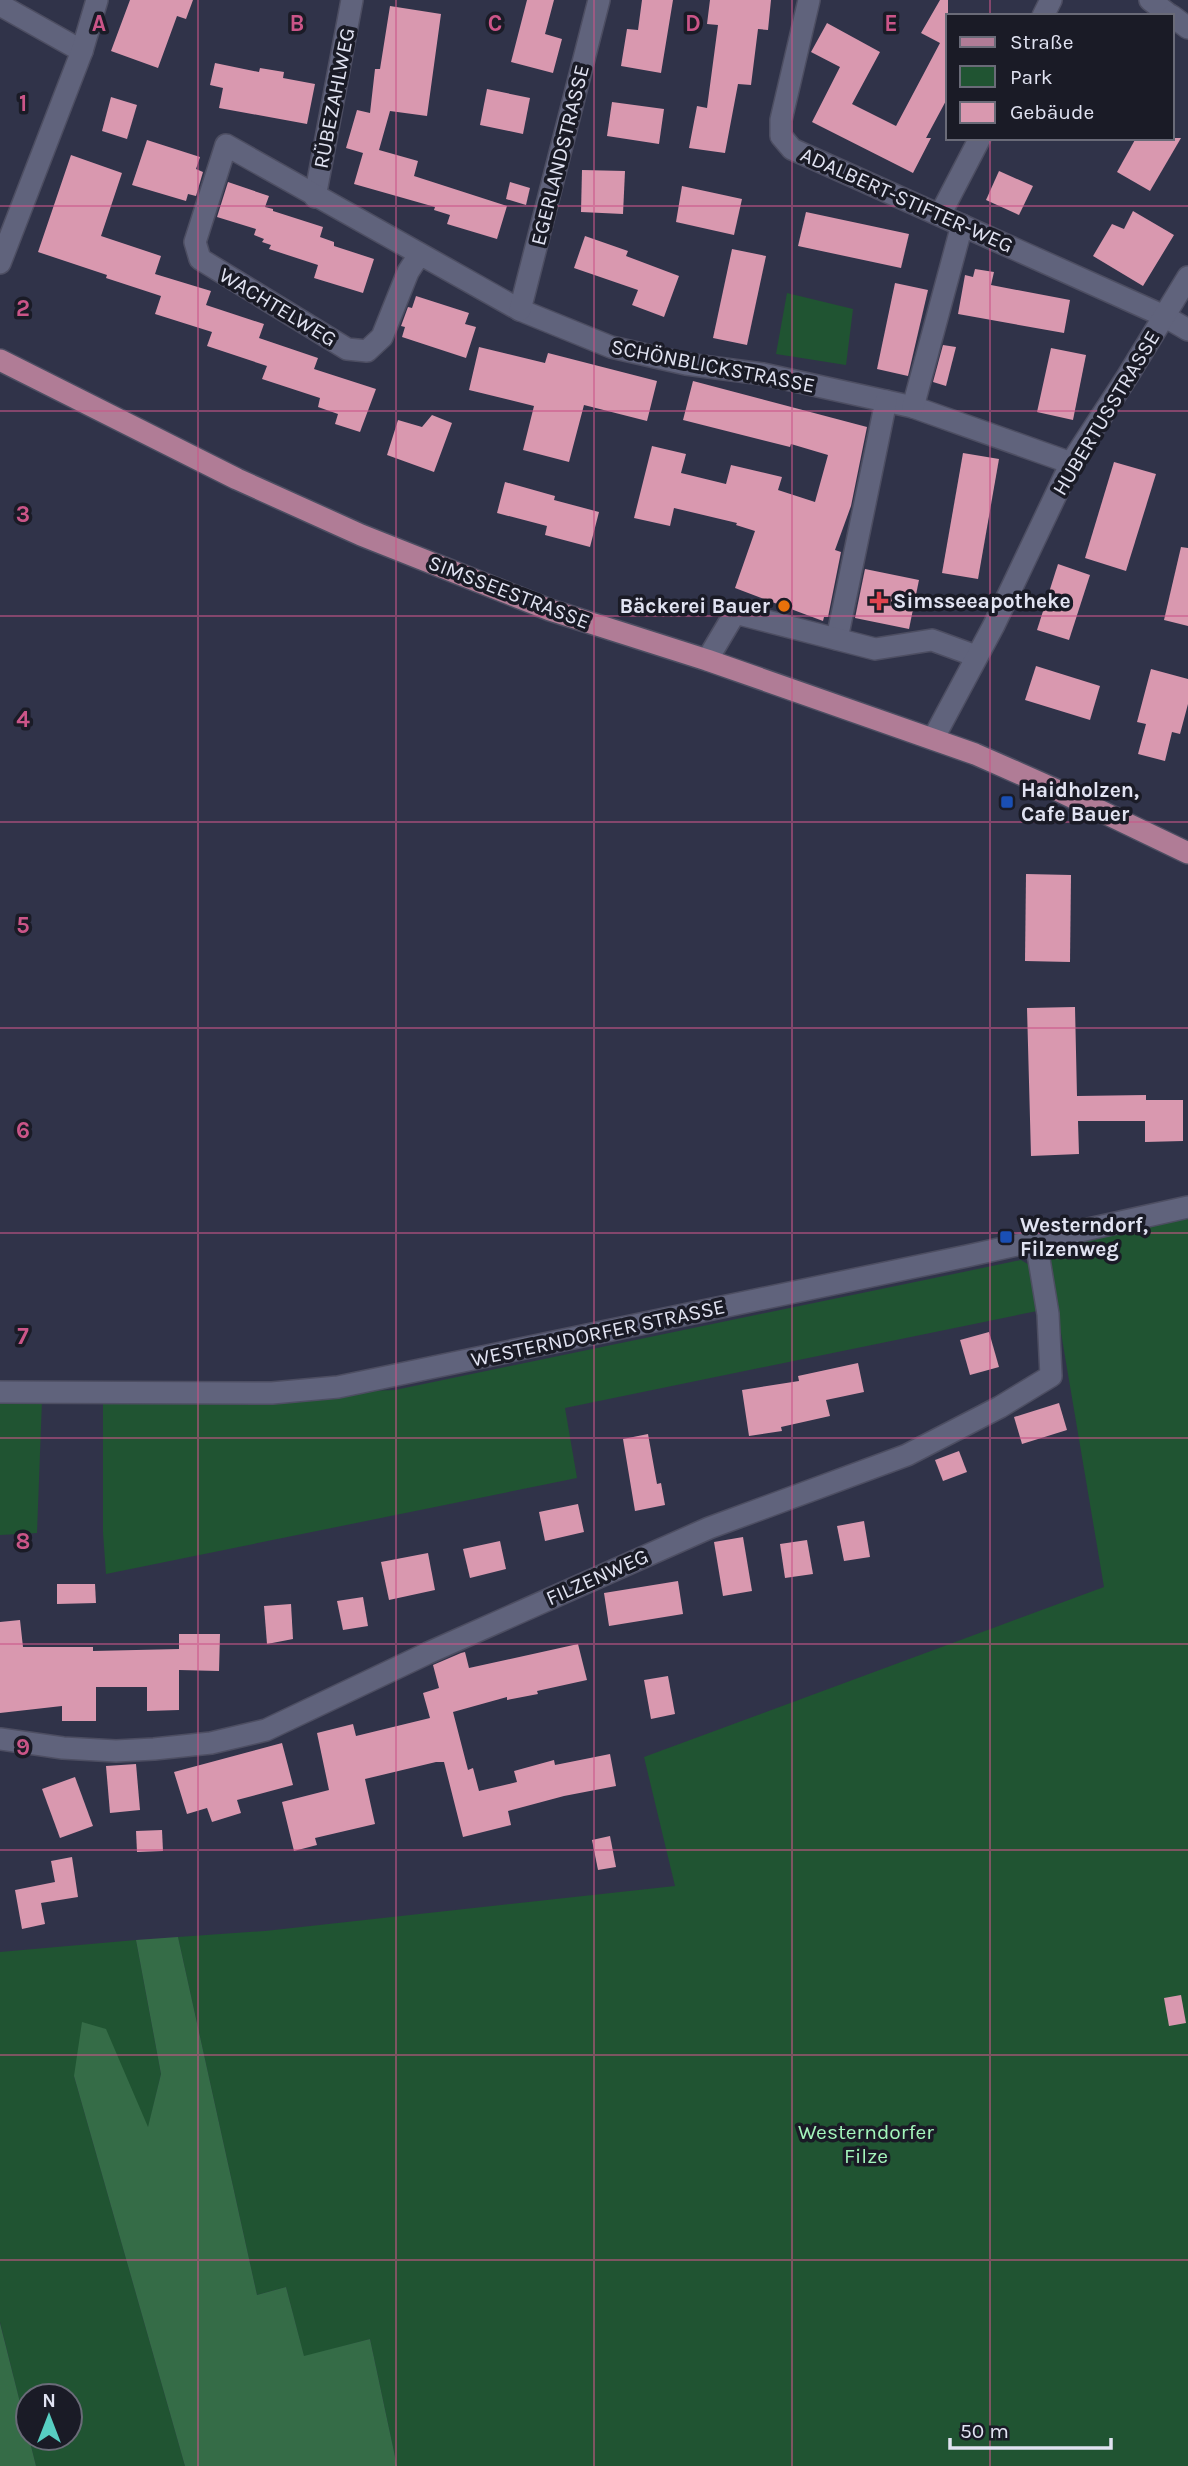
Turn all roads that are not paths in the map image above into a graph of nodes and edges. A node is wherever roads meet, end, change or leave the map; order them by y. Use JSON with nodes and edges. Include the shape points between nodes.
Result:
{"nodes":[{"id":1,"x":97,"y":0,"type":"edge"},
{"id":2,"x":352,"y":0,"type":"edge"},
{"id":3,"x":599,"y":0,"type":"edge"},
{"id":4,"x":809,"y":0,"type":"edge"},
{"id":5,"x":1153,"y":1,"type":"edge"},
{"id":6,"x":0,"y":5,"type":"edge"},
{"id":7,"x":1169,"y":14,"type":"edge"},
{"id":8,"x":82,"y":51,"type":"junction"},
{"id":9,"x":979,"y":140,"type":"edge"},
{"id":10,"x":226,"y":145,"type":"joint"},
{"id":11,"x":315,"y":197,"type":"junction"},
{"id":12,"x":940,"y":215,"type":"junction"},
{"id":13,"x":962,"y":225,"type":"junction"},
{"id":14,"x":419,"y":255,"type":"junction"},
{"id":15,"x":0,"y":263,"type":"edge"},
{"id":16,"x":1188,"y":277,"type":"edge"},
{"id":17,"x":520,"y":310,"type":"junction"},
{"id":18,"x":1164,"y":316,"type":"junction"},
{"id":19,"x":1188,"y":330,"type":"edge"},
{"id":20,"x":0,"y":360,"type":"edge"},
{"id":21,"x":886,"y":401,"type":"junction"},
{"id":22,"x":913,"y":407,"type":"junction"},
{"id":23,"x":1071,"y":463,"type":"junction"},
{"id":24,"x":837,"y":639,"type":"junction"},
{"id":25,"x":976,"y":656,"type":"junction"},
{"id":26,"x":707,"y":660,"type":"junction"},
{"id":27,"x":933,"y":738,"type":"junction"},
{"id":28,"x":1188,"y":853,"type":"edge"},
{"id":29,"x":1188,"y":1207,"type":"edge"},
{"id":30,"x":1036,"y":1241,"type":"junction"},
{"id":31,"x":0,"y":1392,"type":"edge"},
{"id":32,"x":0,"y":1739,"type":"edge"}],
"edges":[{"from":1,"to":8,"type":"street"},
{"from":2,"to":11,"type":"street","name":"RÜBEZAHLWEG"},
{"from":3,"to":17,"type":"street","name":"EGERLANDSTRASSE"},
{"from":4,"to":12,"type":"street","name":"ADALBERT-STIFTER-WEG","via":[[781,136],[792,149]]},
{"from":5,"to":7,"type":"street"},
{"from":6,"to":8,"type":"street"},
{"from":8,"to":15,"type":"street"},
{"from":9,"to":12,"type":"street"},
{"from":10,"to":11,"type":"street","name":"SCHÖNBLICKSTRASSE"},
{"from":10,"to":14,"type":"street","name":"WACHTELWEG","via":[[195,242],[200,259],[347,348],[367,351],[382,337]]},
{"from":11,"to":14,"type":"street","name":"SCHÖNBLICKSTRASSE"},
{"from":12,"to":13,"type":"street","name":"ADALBERT-STIFTER-WEG"},
{"from":13,"to":18,"type":"street","name":"ADALBERT-STIFTER-WEG"},
{"from":13,"to":22,"type":"street"},
{"from":14,"to":17,"type":"street","name":"SCHÖNBLICKSTRASSE"},
{"from":16,"to":18,"type":"street","name":"HUBERTUSSTRASSE"},
{"from":17,"to":21,"type":"street","name":"SCHÖNBLICKSTRASSE","via":[[611,347]]},
{"from":18,"to":19,"type":"street","name":"ADALBERT-STIFTER-WEG"},
{"from":18,"to":23,"type":"street","name":"HUBERTUSSTRASSE"},
{"from":20,"to":26,"type":"main road","name":"SIMSSEESTRASSE","via":[[237,479],[361,535],[550,610]]},
{"from":21,"to":22,"type":"street","name":"SCHÖNBLICKSTRASSE"},
{"from":21,"to":24,"type":"street"},
{"from":22,"to":23,"type":"street","name":"SCHÖNBLICKSTRASSE"},
{"from":23,"to":25,"type":"street","name":"HUBERTUSSTRASSE"},
{"from":24,"to":25,"type":"street","via":[[875,649],[932,640]]},
{"from":24,"to":26,"type":"street","via":[[735,613]]},
{"from":25,"to":27,"type":"street","name":"HUBERTUSSTRASSE"},
{"from":26,"to":27,"type":"main road","name":"SIMSSEESTRASSE"},
{"from":27,"to":28,"type":"main road","name":"SIMSSEESTRASSE","via":[[1018,772]]},
{"from":29,"to":30,"type":"street","name":"WESTERNDORFER STRASSE"},
{"from":30,"to":31,"type":"street","name":"WESTERNDORFER STRASSE","via":[[338,1387],[272,1393]]},
{"from":30,"to":32,"type":"street","name":"FILZENWEG","via":[[1048,1314],[1051,1376],[907,1455],[709,1528],[266,1730],[211,1742],[116,1751]]}]}
